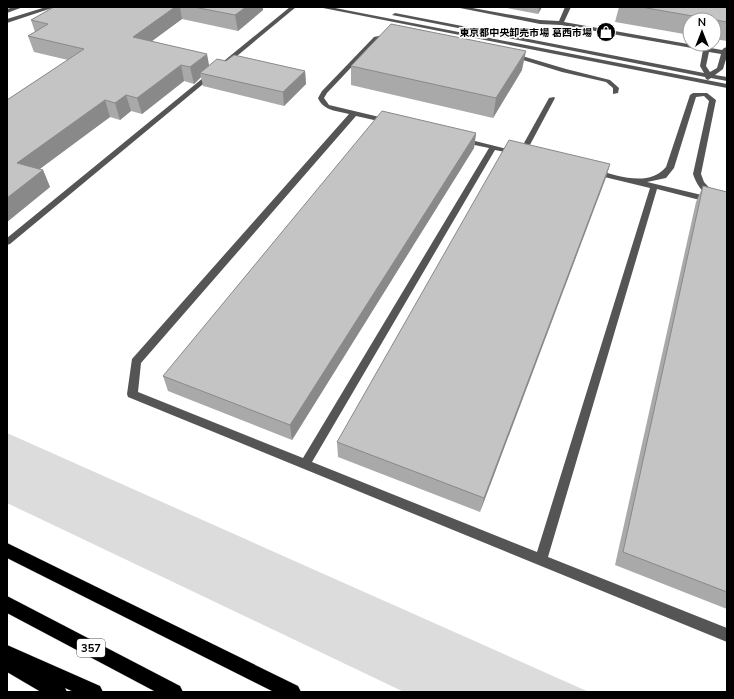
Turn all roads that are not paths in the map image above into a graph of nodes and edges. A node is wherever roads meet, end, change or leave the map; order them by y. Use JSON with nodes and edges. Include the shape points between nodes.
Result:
{"nodes":[{"id":1,"x":20,"y":7,"type":"edge"},
{"id":2,"x":52,"y":7,"type":"edge"},
{"id":3,"x":293,"y":7,"type":"edge"},
{"id":4,"x":321,"y":7,"type":"edge"},
{"id":5,"x":356,"y":7,"type":"edge"},
{"id":6,"x":458,"y":7,"type":"edge"},
{"id":7,"x":568,"y":7,"type":"edge"},
{"id":8,"x":7,"y":11,"type":"edge"},
{"id":9,"x":7,"y":21,"type":"edge"},
{"id":10,"x":561,"y":23,"type":"junction"},
{"id":11,"x":403,"y":36,"type":"edge"},
{"id":12,"x":682,"y":46,"type":"edge"},
{"id":13,"x":726,"y":51,"type":"edge"},
{"id":14,"x":706,"y":52,"type":"edge"},
{"id":15,"x":506,"y":53,"type":"edge"},
{"id":16,"x":708,"y":79,"type":"junction"},
{"id":17,"x":727,"y":79,"type":"edge"},
{"id":18,"x":727,"y":86,"type":"edge"},
{"id":19,"x":615,"y":93,"type":"dead end"},
{"id":20,"x":705,"y":94,"type":"junction"},
{"id":21,"x":552,"y":98,"type":"dead end"},
{"id":22,"x":354,"y":114,"type":"junction"},
{"id":23,"x":397,"y":124,"type":"edge"},
{"id":24,"x":456,"y":138,"type":"edge"},
{"id":25,"x":493,"y":147,"type":"junction"},
{"id":26,"x":587,"y":170,"type":"edge"},
{"id":27,"x":635,"y":181,"type":"junction"},
{"id":28,"x":654,"y":186,"type":"junction"},
{"id":29,"x":727,"y":203,"type":"edge"},
{"id":30,"x":7,"y":242,"type":"edge"},
{"id":31,"x":305,"y":464,"type":"junction"},
{"id":32,"x":7,"y":550,"type":"edge"},
{"id":33,"x":541,"y":560,"type":"junction"},
{"id":34,"x":7,"y":604,"type":"edge"},
{"id":35,"x":727,"y":635,"type":"edge"},
{"id":36,"x":7,"y":653,"type":"edge"},
{"id":37,"x":7,"y":663,"type":"edge"},
{"id":38,"x":58,"y":692,"type":"edge"},
{"id":39,"x":94,"y":692,"type":"edge"},
{"id":40,"x":174,"y":692,"type":"edge"},
{"id":41,"x":292,"y":692,"type":"edge"}],
"edges":[{"from":1,"to":8,"type":"street"},
{"from":2,"to":9,"type":"street"},
{"from":3,"to":30,"type":"street"},
{"from":4,"to":16,"type":"street"},
{"from":5,"to":16,"type":"street"},
{"from":6,"to":10,"type":"street","via":[[540,22]]},
{"from":7,"to":10,"type":"street"},
{"from":10,"to":12,"type":"street"},
{"from":11,"to":22,"type":"street","via":[[388,35],[376,38],[324,92],[322,103]]},
{"from":13,"to":16,"type":"street","via":[[720,69]]},
{"from":14,"to":16,"type":"street","via":[[703,66]]},
{"from":15,"to":19,"type":"street","via":[[564,71],[608,81],[616,88]]},
{"from":16,"to":17,"type":"street"},
{"from":16,"to":18,"type":"street"},
{"from":16,"to":20,"type":"street"},
{"from":20,"to":27,"type":"street","via":[[693,95],[670,168],[663,176]]},
{"from":20,"to":29,"type":"street","via":[[713,100],[697,174],[700,183],[708,192]]},
{"from":21,"to":25,"type":"street","via":[[525,155]]},
{"from":22,"to":23,"type":"street"},
{"from":22,"to":31,"type":"street","via":[[136,362],[132,394]]},
{"from":24,"to":25,"type":"street"},
{"from":25,"to":31,"type":"street"},
{"from":26,"to":27,"type":"street"},
{"from":27,"to":28,"type":"street"},
{"from":28,"to":29,"type":"street"},
{"from":28,"to":33,"type":"street"},
{"from":31,"to":33,"type":"street"},
{"from":32,"to":41,"type":"highway"},
{"from":33,"to":35,"type":"street"},
{"from":34,"to":40,"type":"highway","number":"357"},
{"from":36,"to":39,"type":"highway"},
{"from":37,"to":38,"type":"highway"}]}
